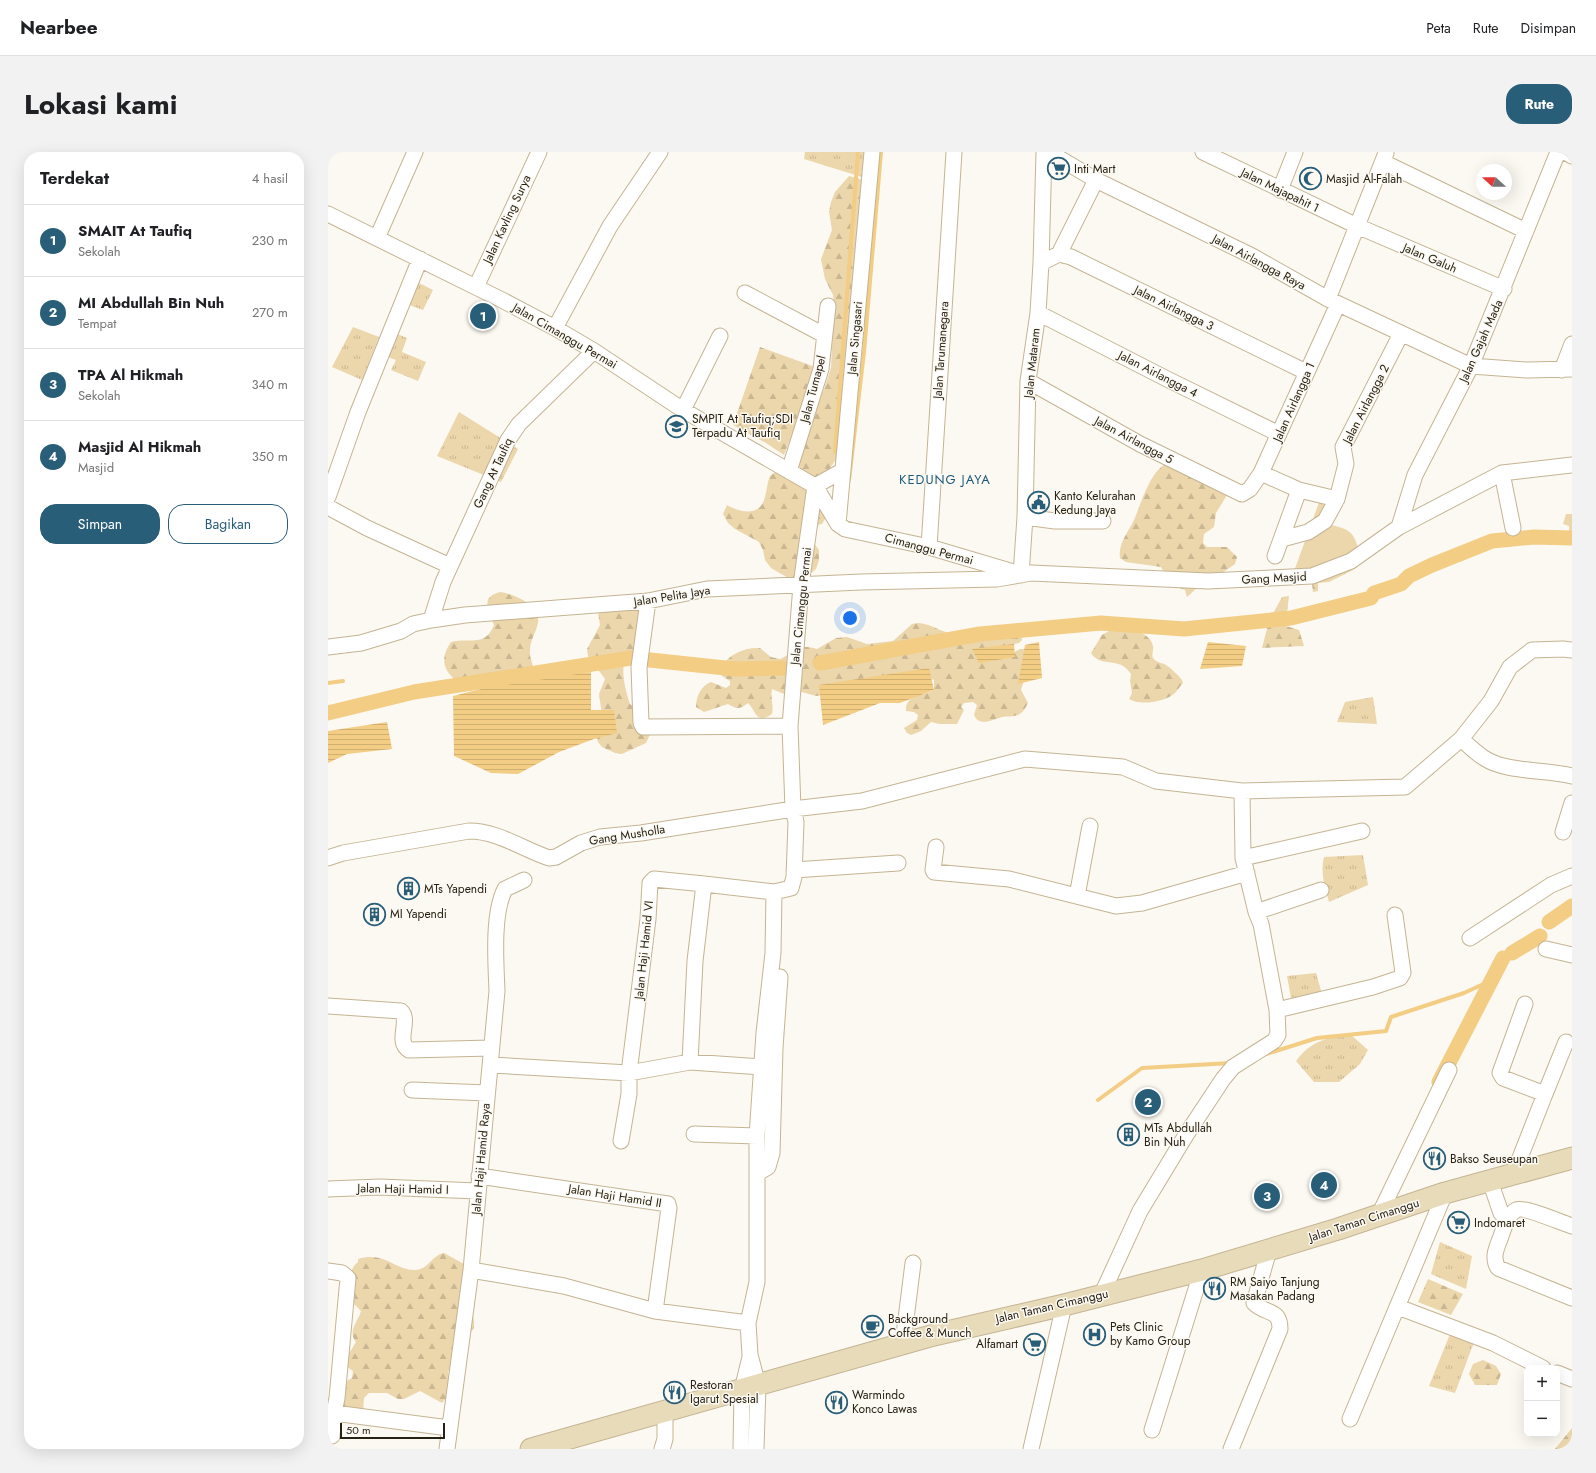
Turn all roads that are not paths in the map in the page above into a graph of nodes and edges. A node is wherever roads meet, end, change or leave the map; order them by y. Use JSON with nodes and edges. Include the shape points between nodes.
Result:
{"nodes":[{"id":1,"x":415,"y":152,"type":"edge"},
{"id":2,"x":539,"y":152,"type":"edge"},
{"id":3,"x":660,"y":152,"type":"edge"},
{"id":4,"x":872,"y":152,"type":"edge"},
{"id":5,"x":954,"y":152,"type":"edge"},
{"id":6,"x":1044,"y":152,"type":"edge"},
{"id":7,"x":1049,"y":152,"type":"edge"},
{"id":8,"x":1203,"y":152,"type":"edge"},
{"id":9,"x":1295,"y":152,"type":"edge"},
{"id":10,"x":1558,"y":152,"type":"edge"},
{"id":11,"x":1564,"y":152,"type":"edge"},
{"id":12,"x":1572,"y":156,"type":"edge"},
{"id":13,"x":1384,"y":157,"type":"edge"},
{"id":14,"x":1096,"y":180,"type":"junction"},
{"id":15,"x":1280,"y":190,"type":"junction"},
{"id":16,"x":328,"y":214,"type":"edge"},
{"id":17,"x":1357,"y":226,"type":"junction"},
{"id":18,"x":1526,"y":231,"type":"junction"},
{"id":19,"x":377,"y":238,"type":"junction"},
{"id":20,"x":1059,"y":254,"type":"junction"},
{"id":21,"x":420,"y":259,"type":"junction"},
{"id":22,"x":1041,"y":262,"type":"junction"},
{"id":23,"x":476,"y":287,"type":"junction"},
{"id":24,"x":1504,"y":289,"type":"junction"},
{"id":25,"x":745,"y":293,"type":"dead end"},
{"id":26,"x":1333,"y":301,"type":"junction"},
{"id":27,"x":828,"y":306,"type":"dead end"},
{"id":28,"x":1038,"y":313,"type":"junction"},
{"id":29,"x":555,"y":328,"type":"junction"},
{"id":30,"x":1401,"y":334,"type":"junction"},
{"id":31,"x":824,"y":335,"type":"junction"},
{"id":32,"x":720,"y":336,"type":"dead end"},
{"id":33,"x":1572,"y":344,"type":"edge"},
{"id":34,"x":594,"y":351,"type":"junction"},
{"id":35,"x":1471,"y":366,"type":"junction"},
{"id":36,"x":1567,"y":369,"type":"edge"},
{"id":37,"x":1306,"y":372,"type":"junction"},
{"id":38,"x":1028,"y":381,"type":"junction"},
{"id":39,"x":683,"y":410,"type":"junction"},
{"id":40,"x":1279,"y":434,"type":"junction"},
{"id":41,"x":1572,"y":466,"type":"edge"},
{"id":42,"x":789,"y":471,"type":"junction"},
{"id":43,"x":842,"y":471,"type":"junction"},
{"id":44,"x":1261,"y":473,"type":"junction"},
{"id":45,"x":1502,"y":473,"type":"junction"},
{"id":46,"x":815,"y":486,"type":"junction"},
{"id":47,"x":1299,"y":490,"type":"junction"},
{"id":48,"x":1242,"y":494,"type":"joint"},
{"id":49,"x":328,"y":497,"type":"edge"},
{"id":50,"x":1337,"y":499,"type":"junction"},
{"id":51,"x":328,"y":507,"type":"edge"},
{"id":52,"x":1025,"y":517,"type":"junction"},
{"id":53,"x":1103,"y":521,"type":"dead end"},
{"id":54,"x":838,"y":524,"type":"junction"},
{"id":55,"x":1398,"y":527,"type":"junction"},
{"id":56,"x":1514,"y":528,"type":"dead end"},
{"id":57,"x":1282,"y":539,"type":"junction"},
{"id":58,"x":929,"y":548,"type":"junction"},
{"id":59,"x":1275,"y":556,"type":"dead end"},
{"id":60,"x":450,"y":566,"type":"junction"},
{"id":61,"x":1022,"y":575,"type":"junction"},
{"id":62,"x":801,"y":585,"type":"junction"},
{"id":63,"x":648,"y":601,"type":"junction"},
{"id":64,"x":431,"y":620,"type":"junction"},
{"id":65,"x":328,"y":648,"type":"edge"},
{"id":66,"x":1572,"y":650,"type":"edge"},
{"id":67,"x":790,"y":726,"type":"junction"},
{"id":68,"x":1460,"y":739,"type":"junction"},
{"id":69,"x":1572,"y":776,"type":"edge"},
{"id":70,"x":1242,"y":791,"type":"junction"},
{"id":71,"x":1572,"y":803,"type":"edge"},
{"id":72,"x":792,"y":809,"type":"junction"},
{"id":73,"x":1090,"y":826,"type":"dead end"},
{"id":74,"x":1362,"y":831,"type":"dead end"},
{"id":75,"x":1563,"y":832,"type":"dead end"},
{"id":76,"x":936,"y":847,"type":"dead end"},
{"id":77,"x":328,"y":858,"type":"edge"},
{"id":78,"x":1243,"y":858,"type":"junction"},
{"id":79,"x":898,"y":863,"type":"dead end"},
{"id":80,"x":794,"y":870,"type":"junction"},
{"id":81,"x":1246,"y":873,"type":"junction"},
{"id":82,"x":1572,"y":876,"type":"edge"},
{"id":83,"x":524,"y":880,"type":"dead end"},
{"id":84,"x":704,"y":884,"type":"junction"},
{"id":85,"x":1322,"y":890,"type":"dead end"},
{"id":86,"x":778,"y":891,"type":"junction"},
{"id":87,"x":1077,"y":896,"type":"junction"},
{"id":88,"x":1256,"y":912,"type":"junction"},
{"id":89,"x":1394,"y":915,"type":"dead end"},
{"id":90,"x":1470,"y":938,"type":"dead end"},
{"id":91,"x":1546,"y":949,"type":"dead end"},
{"id":92,"x":1572,"y":955,"type":"edge"},
{"id":93,"x":1525,"y":1004,"type":"dead end"},
{"id":94,"x":328,"y":1006,"type":"edge"},
{"id":95,"x":1277,"y":1010,"type":"junction"},
{"id":96,"x":1566,"y":1042,"type":"dead end"},
{"id":97,"x":491,"y":1048,"type":"junction"},
{"id":98,"x":690,"y":1062,"type":"junction"},
{"id":99,"x":491,"y":1064,"type":"junction"},
{"id":100,"x":762,"y":1067,"type":"junction"},
{"id":101,"x":1449,"y":1070,"type":"dead end"},
{"id":102,"x":629,"y":1073,"type":"junction"},
{"id":103,"x":412,"y":1090,"type":"dead end"},
{"id":104,"x":487,"y":1093,"type":"junction"},
{"id":105,"x":1545,"y":1094,"type":"junction"},
{"id":106,"x":694,"y":1134,"type":"dead end"},
{"id":107,"x":757,"y":1136,"type":"junction"},
{"id":108,"x":621,"y":1141,"type":"dead end"},
{"id":109,"x":1572,"y":1158,"type":"edge"},
{"id":110,"x":758,"y":1173,"type":"junction"},
{"id":111,"x":1514,"y":1174,"type":"junction"},
{"id":112,"x":479,"y":1176,"type":"junction"},
{"id":113,"x":1490,"y":1182,"type":"junction"},
{"id":114,"x":328,"y":1189,"type":"edge"},
{"id":115,"x":477,"y":1192,"type":"junction"},
{"id":116,"x":1445,"y":1193,"type":"junction"},
{"id":117,"x":1379,"y":1215,"type":"junction"},
{"id":118,"x":1507,"y":1220,"type":"junction"},
{"id":119,"x":1572,"y":1226,"type":"edge"},
{"id":120,"x":1268,"y":1250,"type":"junction"},
{"id":121,"x":913,"y":1262,"type":"dead end"},
{"id":122,"x":471,"y":1270,"type":"junction"},
{"id":123,"x":1202,"y":1270,"type":"junction"},
{"id":124,"x":328,"y":1271,"type":"edge"},
{"id":125,"x":1101,"y":1296,"type":"junction"},
{"id":126,"x":1572,"y":1298,"type":"edge"},
{"id":127,"x":1064,"y":1305,"type":"junction"},
{"id":128,"x":1398,"y":1307,"type":"junction"},
{"id":129,"x":655,"y":1311,"type":"junction"},
{"id":130,"x":748,"y":1323,"type":"junction"},
{"id":131,"x":903,"y":1343,"type":"junction"},
{"id":132,"x":1537,"y":1365,"type":"edge"},
{"id":133,"x":1560,"y":1374,"type":"edge"},
{"id":134,"x":1572,"y":1379,"type":"edge"},
{"id":135,"x":750,"y":1387,"type":"junction"},
{"id":136,"x":665,"y":1411,"type":"junction"},
{"id":137,"x":334,"y":1413,"type":"junction"},
{"id":138,"x":1350,"y":1419,"type":"dead end"},
{"id":139,"x":449,"y":1428,"type":"junction"},
{"id":140,"x":1152,"y":1430,"type":"dead end"},
{"id":141,"x":332,"y":1436,"type":"dead end"},
{"id":142,"x":541,"y":1448,"type":"edge"},
{"id":143,"x":447,"y":1449,"type":"edge"},
{"id":144,"x":662,"y":1449,"type":"edge"},
{"id":145,"x":741,"y":1449,"type":"edge"},
{"id":146,"x":756,"y":1449,"type":"edge"},
{"id":147,"x":1031,"y":1449,"type":"edge"},
{"id":148,"x":1230,"y":1449,"type":"edge"}],
"edges":[{"from":1,"to":19,"type":"street"},
{"from":2,"to":23,"type":"street","name":"Jalan Kavling Surya"},
{"from":3,"to":29,"type":"street","via":[[610,226]]},
{"from":4,"to":43,"type":"street","name":"Jalan Singasari"},
{"from":5,"to":58,"type":"street","name":"Jalan Tarumanegara"},
{"from":6,"to":22,"type":"street","name":"Jalan Mataram"},
{"from":7,"to":14,"type":"street","name":"Jalan Airlangga Raya"},
{"from":8,"to":15,"type":"street","name":"Jalan Majapahit 1"},
{"from":9,"to":15,"type":"street"},
{"from":10,"to":18,"type":"street","name":"Jalan Gajah Mada"},
{"from":11,"to":12,"type":"street"},
{"from":13,"to":17,"type":"street","name":"Jalan Airlangga 1"},
{"from":13,"to":18,"type":"street"},
{"from":14,"to":20,"type":"street"},
{"from":14,"to":26,"type":"street","name":"Jalan Airlangga Raya","via":[[1252,256]]},
{"from":15,"to":17,"type":"street","name":"Jalan Majapahit 1"},
{"from":16,"to":19,"type":"street","name":"Jalan Cimanggu Permai"},
{"from":17,"to":24,"type":"street","name":"Jalan Galuh"},
{"from":17,"to":26,"type":"street","name":"Jalan Airlangga 1"},
{"from":18,"to":24,"type":"street","name":"Jalan Gajah Mada"},
{"from":19,"to":21,"type":"street","name":"Jalan Cimanggu Permai"},
{"from":20,"to":22,"type":"street"},
{"from":20,"to":37,"type":"street","name":"Jalan Airlangga 3","via":[[1089,266]]},
{"from":21,"to":23,"type":"street","name":"Jalan Cimanggu Permai"},
{"from":21,"to":49,"type":"street","via":[[358,412]]},
{"from":22,"to":28,"type":"street","name":"Jalan Mataram"},
{"from":23,"to":29,"type":"street","name":"Jalan Cimanggu Permai"},
{"from":24,"to":35,"type":"street","name":"Jalan Gajah Mada"},
{"from":25,"to":31,"type":"street"},
{"from":26,"to":30,"type":"street","name":"Jalan Airlangga Raya"},
{"from":26,"to":37,"type":"street","name":"Jalan Airlangga 1"},
{"from":27,"to":31,"type":"street","name":"Jalan Tumapel"},
{"from":28,"to":38,"type":"street","name":"Jalan Mataram"},
{"from":28,"to":40,"type":"street","name":"Jalan Airlangga 4"},
{"from":29,"to":34,"type":"street","name":"Jalan Cimanggu Permai"},
{"from":30,"to":35,"type":"street","name":"Jalan Airlangga Raya"},
{"from":30,"to":50,"type":"street","name":"Jalan Airlangga 2","via":[[1343,447],[1346,464]]},
{"from":31,"to":42,"type":"street","name":"Jalan Tumapel","via":[[825,353],[822,369]]},
{"from":32,"to":39,"type":"street"},
{"from":33,"to":36,"type":"street"},
{"from":34,"to":39,"type":"street","name":"Jalan Cimanggu Permai"},
{"from":34,"to":60,"type":"street","name":"Gang At Taufiq","via":[[513,432]]},
{"from":35,"to":36,"type":"street"},
{"from":35,"to":55,"type":"street","name":"Jalan Gajah Mada","via":[[1415,475]]},
{"from":37,"to":40,"type":"street","name":"Jalan Airlangga 1"},
{"from":38,"to":48,"type":"street","name":"Jalan Airlangga 5","via":[[1140,444]]},
{"from":38,"to":52,"type":"street","name":"Jalan Mataram"},
{"from":39,"to":42,"type":"street","name":"Jalan Cimanggu Permai"},
{"from":40,"to":44,"type":"street","name":"Jalan Airlangga 1"},
{"from":41,"to":45,"type":"street","name":"Gang Masjid"},
{"from":42,"to":46,"type":"street","name":"Jalan Cimanggu Permai"},
{"from":43,"to":46,"type":"street"},
{"from":43,"to":54,"type":"street","name":"Jalan Singasari"},
{"from":44,"to":47,"type":"street"},
{"from":44,"to":48,"type":"street","name":"Jalan Airlangga 1","via":[[1250,489]]},
{"from":45,"to":55,"type":"street","name":"Gang Masjid"},
{"from":45,"to":56,"type":"street"},
{"from":46,"to":54,"type":"street","name":"Jalan Cimanggu Permai"},
{"from":46,"to":62,"type":"street","name":"Jalan Cimanggu Permai"},
{"from":47,"to":50,"type":"street"},
{"from":47,"to":57,"type":"street"},
{"from":50,"to":57,"type":"street","name":"Jalan Airlangga 2","via":[[1326,521],[1308,532]]},
{"from":51,"to":60,"type":"street"},
{"from":52,"to":53,"type":"street","via":[[1055,521]]},
{"from":52,"to":61,"type":"street","name":"Jalan Mataram"},
{"from":54,"to":58,"type":"street","name":"Cimanggu Permai","via":[[845,529]]},
{"from":55,"to":61,"type":"street","name":"Gang Masjid","via":[[1351,561],[1312,576],[1208,581],[1031,573]]},
{"from":57,"to":59,"type":"street"},
{"from":58,"to":61,"type":"street","name":"Cimanggu Permai"},
{"from":60,"to":64,"type":"street","name":"Gang At Taufiq"},
{"from":61,"to":62,"type":"street","name":"Jalan Pelita Jaya","via":[[998,579]]},
{"from":62,"to":63,"type":"street","name":"Jalan Pelita Jaya","via":[[707,589]]},
{"from":62,"to":67,"type":"street","name":"Jalan Cimanggu Permai"},
{"from":63,"to":64,"type":"street","name":"Jalan Pelita Jaya","via":[[465,615]]},
{"from":63,"to":67,"type":"street","via":[[639,667],[642,727]]},
{"from":64,"to":65,"type":"street","name":"Jalan Pelita Jaya","via":[[361,643]]},
{"from":66,"to":68,"type":"street","name":"Gang Musholla","via":[[1532,650],[1510,667],[1491,701]]},
{"from":67,"to":72,"type":"street","name":"Jalan Cimanggu Permai"},
{"from":68,"to":69,"type":"street","via":[[1494,763]]},
{"from":68,"to":70,"type":"street","name":"Gang Musholla","via":[[1405,788]]},
{"from":70,"to":72,"type":"street","name":"Gang Musholla","via":[[1156,781],[1122,767],[1025,760],[862,801]]},
{"from":70,"to":78,"type":"street"},
{"from":71,"to":75,"type":"street"},
{"from":72,"to":77,"type":"street","name":"Gang Musholla","via":[[600,837],[550,858],[495,835],[469,831],[343,853]]},
{"from":72,"to":80,"type":"street","name":"Jalan Cimanggu Permai","via":[[796,822]]},
{"from":73,"to":87,"type":"street"},
{"from":74,"to":78,"type":"street"},
{"from":76,"to":87,"type":"street","via":[[934,872],[1009,879]]},
{"from":78,"to":81,"type":"street"},
{"from":79,"to":80,"type":"street"},
{"from":80,"to":86,"type":"street","name":"Jalan Cimanggu Permai","via":[[791,888]]},
{"from":81,"to":87,"type":"street","via":[[1142,903],[1116,906]]},
{"from":81,"to":88,"type":"street"},
{"from":82,"to":90,"type":"street","via":[[1551,885]]},
{"from":83,"to":97,"type":"street","name":"Jalan Haji Hamid Raya","via":[[505,889],[502,895],[496,945],[497,991]]},
{"from":84,"to":86,"type":"street","name":"Jalan Haji Hamid VI"},
{"from":84,"to":98,"type":"street","via":[[695,961]]},
{"from":84,"to":102,"type":"street","name":"Jalan Haji Hamid VI","via":[[654,880],[650,883]]},
{"from":85,"to":88,"type":"street"},
{"from":86,"to":100,"type":"street"},
{"from":86,"to":110,"type":"street","via":[[781,972],[775,1048],[772,1153],[768,1167]]},
{"from":88,"to":95,"type":"street","via":[[1261,924]]},
{"from":89,"to":95,"type":"street","via":[[1403,973],[1400,978]]},
{"from":91,"to":92,"type":"street"},
{"from":93,"to":105,"type":"street","via":[[1500,1073],[1503,1078]]},
{"from":94,"to":97,"type":"street","via":[[401,1011],[404,1016],[403,1042],[409,1050]]},
{"from":95,"to":125,"type":"street","via":[[1277,1037],[1232,1067],[1223,1079],[1140,1211]]},
{"from":96,"to":105,"type":"street"},
{"from":97,"to":99,"type":"street","name":"Jalan Haji Hamid Raya"},
{"from":98,"to":100,"type":"street"},
{"from":98,"to":102,"type":"street"},
{"from":99,"to":102,"type":"street"},
{"from":99,"to":104,"type":"street","name":"Jalan Haji Hamid Raya"},
{"from":100,"to":107,"type":"street"},
{"from":101,"to":117,"type":"street"},
{"from":102,"to":108,"type":"street","name":"Jalan Haji Hamid VI","via":[[630,1094]]},
{"from":103,"to":104,"type":"street"},
{"from":104,"to":112,"type":"street","name":"Jalan Haji Hamid Raya"},
{"from":105,"to":111,"type":"street"},
{"from":106,"to":107,"type":"street"},
{"from":107,"to":110,"type":"street"},
{"from":109,"to":111,"type":"street","name":"Jalan Taman Cimanggu"},
{"from":110,"to":130,"type":"street","via":[[756,1282]]},
{"from":111,"to":113,"type":"street","name":"Jalan Taman Cimanggu"},
{"from":112,"to":115,"type":"street","name":"Jalan Haji Hamid Raya"},
{"from":112,"to":129,"type":"street","name":"Jalan Haji Hamid II","via":[[668,1204]]},
{"from":113,"to":116,"type":"street","name":"Jalan Taman Cimanggu"},
{"from":113,"to":118,"type":"street","via":[[1501,1212]]},
{"from":114,"to":115,"type":"street","name":"Jalan Haji Hamid I","via":[[380,1187]]},
{"from":115,"to":122,"type":"street","name":"Jalan Haji Hamid Raya"},
{"from":116,"to":117,"type":"street","name":"Jalan Taman Cimanggu"},
{"from":116,"to":128,"type":"street"},
{"from":117,"to":120,"type":"street","name":"Jalan Taman Cimanggu"},
{"from":118,"to":119,"type":"street","via":[[1519,1209]]},
{"from":118,"to":126,"type":"street","via":[[1495,1252],[1495,1263],[1498,1268]]},
{"from":120,"to":123,"type":"street","name":"Jalan Taman Cimanggu"},
{"from":120,"to":148,"type":"street","via":[[1254,1303],[1258,1308],[1277,1315],[1280,1329]]},
{"from":121,"to":131,"type":"street"},
{"from":122,"to":129,"type":"street","via":[[564,1286]]},
{"from":122,"to":139,"type":"street","name":"Jalan Haji Hamid Raya"},
{"from":123,"to":125,"type":"street","name":"Jalan Taman Cimanggu"},
{"from":123,"to":140,"type":"street"},
{"from":124,"to":137,"type":"street","via":[[342,1273],[348,1278]]},
{"from":125,"to":127,"type":"street","name":"Jalan Taman Cimanggu"},
{"from":127,"to":131,"type":"street","name":"Jalan Taman Cimanggu"},
{"from":127,"to":147,"type":"street"},
{"from":128,"to":132,"type":"street","via":[[1492,1344]]},
{"from":128,"to":138,"type":"street"},
{"from":129,"to":130,"type":"street"},
{"from":130,"to":135,"type":"street"},
{"from":131,"to":135,"type":"street","name":"Jalan Taman Cimanggu"},
{"from":133,"to":134,"type":"street"},
{"from":135,"to":136,"type":"street","name":"Jalan Taman Cimanggu"},
{"from":135,"to":145,"type":"street"},
{"from":135,"to":146,"type":"street"},
{"from":136,"to":142,"type":"street","name":"Jalan Taman Cimanggu"},
{"from":136,"to":144,"type":"street","via":[[665,1439]]},
{"from":137,"to":139,"type":"street"},
{"from":137,"to":141,"type":"street"},
{"from":139,"to":143,"type":"street","name":"Jalan Haji Hamid Raya"}]}
